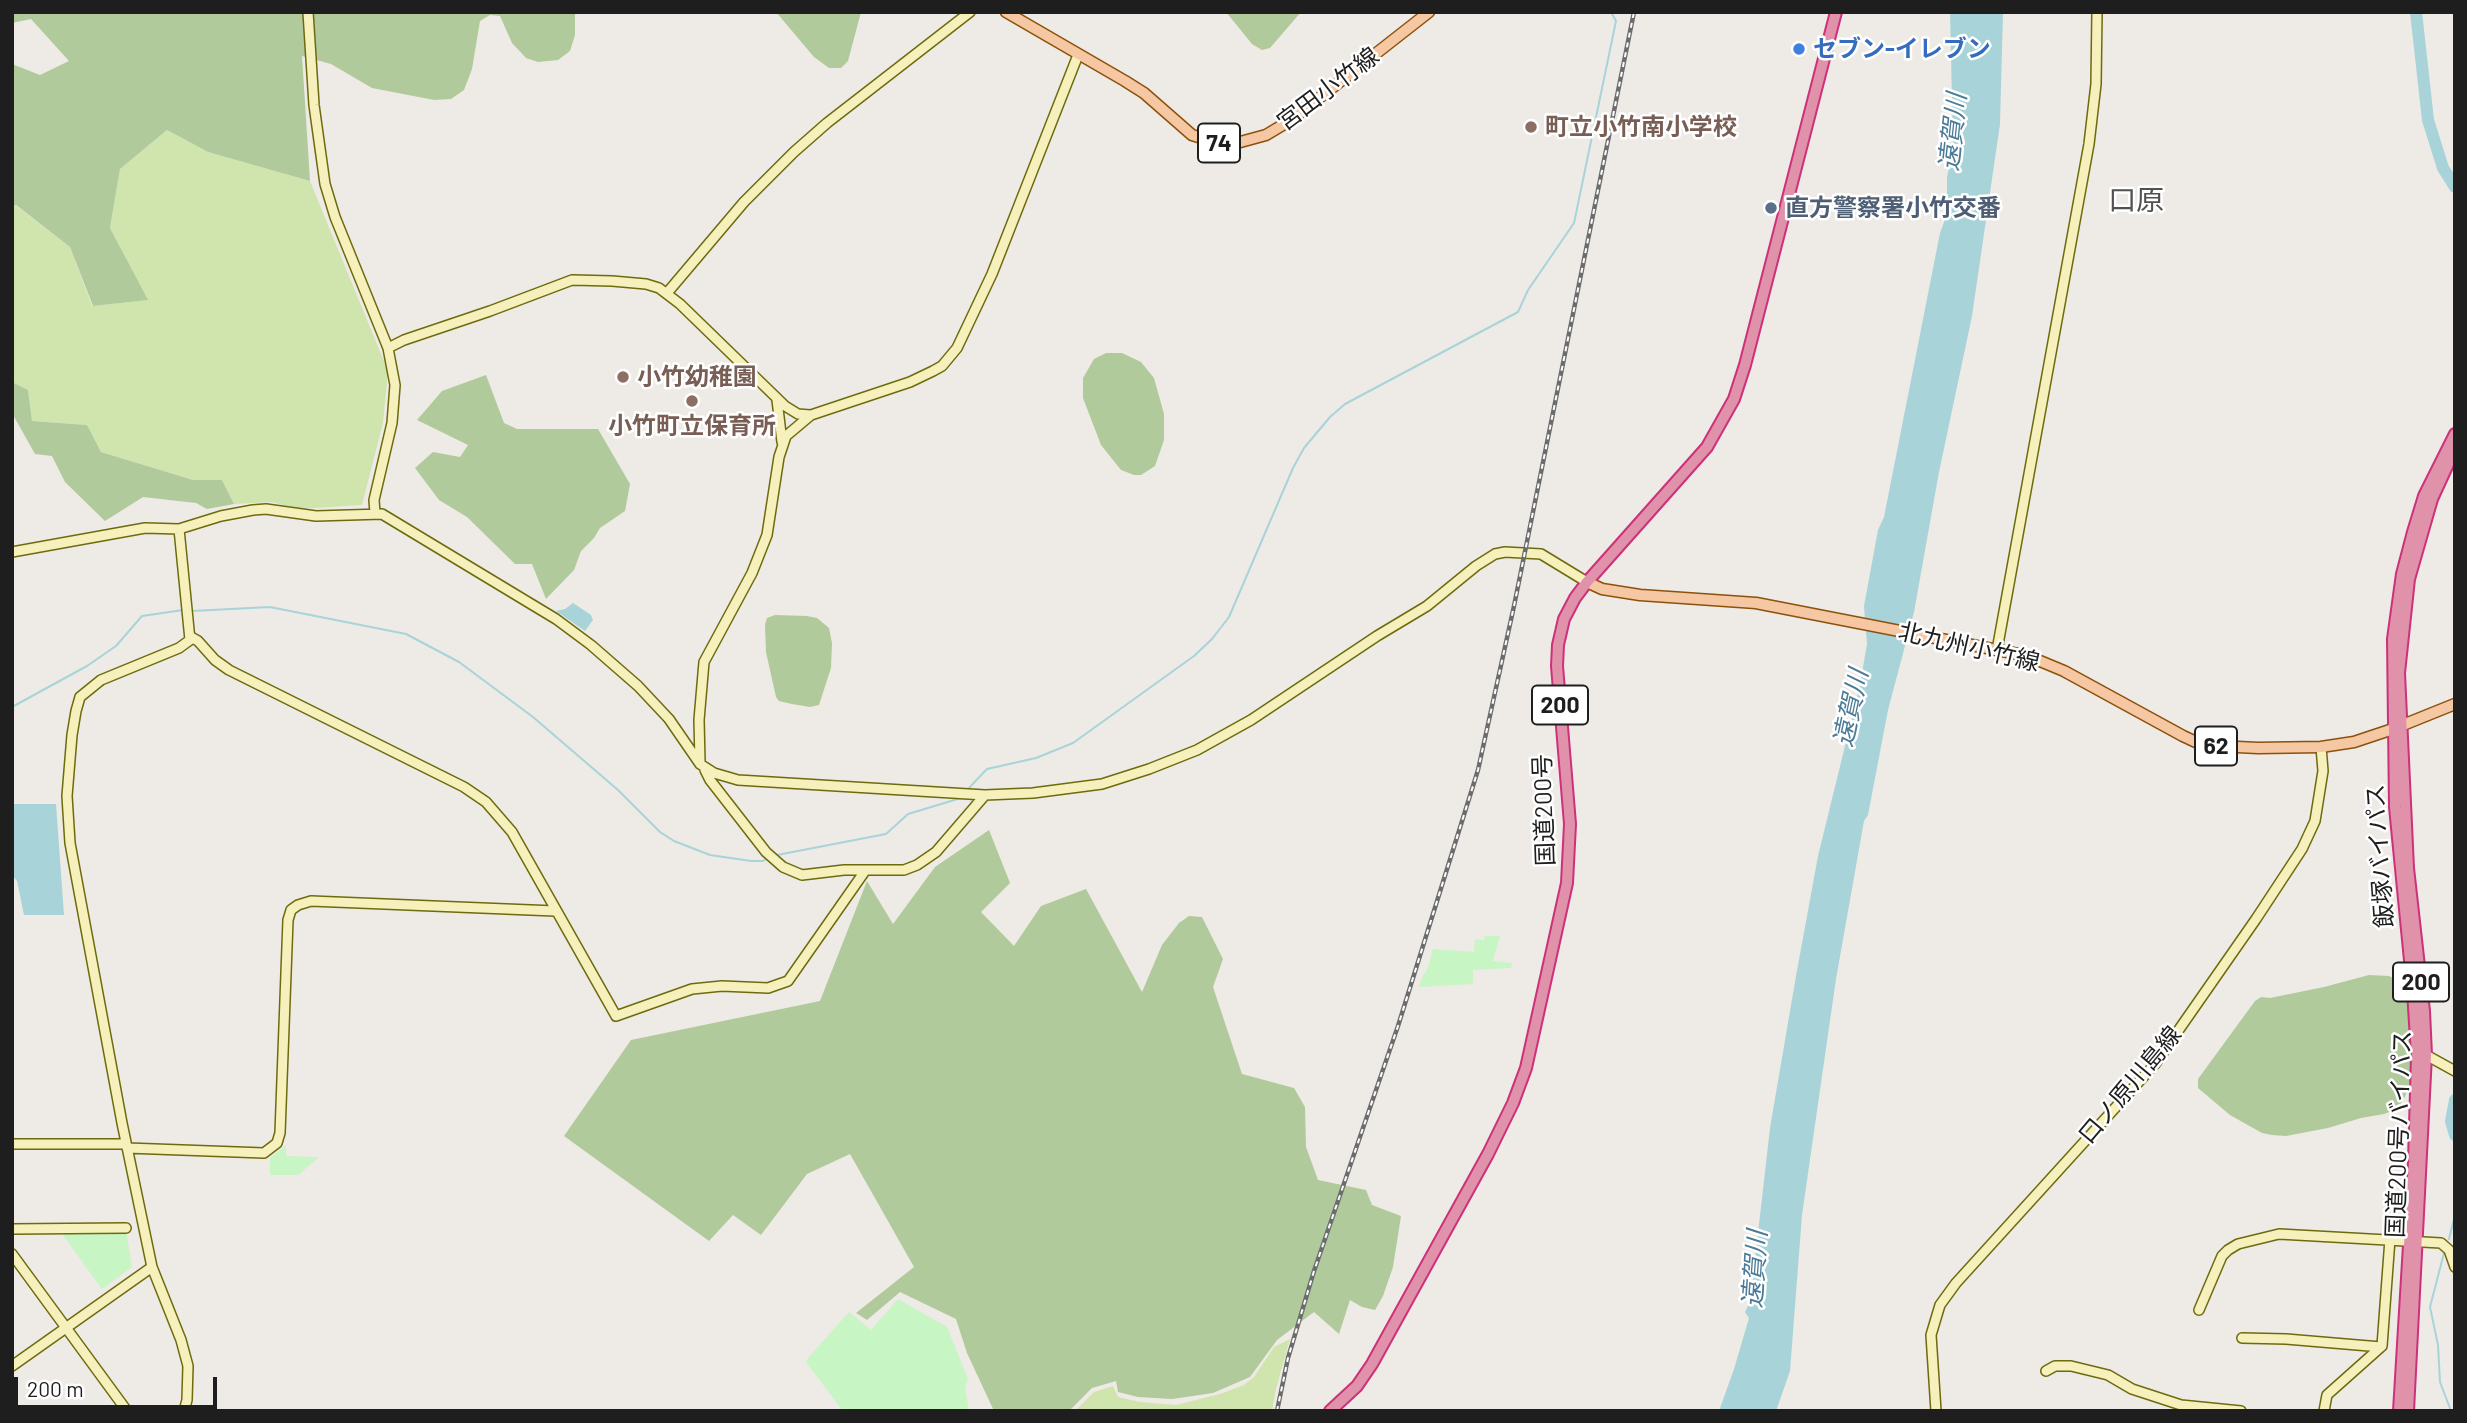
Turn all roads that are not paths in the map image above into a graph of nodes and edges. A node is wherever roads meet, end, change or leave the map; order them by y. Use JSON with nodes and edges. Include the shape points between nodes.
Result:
{"nodes":[{"id":1,"x":308,"y":12,"type":"edge"},
{"id":2,"x":970,"y":12,"type":"edge"},
{"id":3,"x":1006,"y":12,"type":"edge"},
{"id":4,"x":1429,"y":12,"type":"edge"},
{"id":5,"x":1836,"y":12,"type":"edge"},
{"id":6,"x":2097,"y":12,"type":"edge"},
{"id":7,"x":1078,"y":55,"type":"junction"},
{"id":8,"x":667,"y":293,"type":"junction"},
{"id":9,"x":388,"y":348,"type":"junction"},
{"id":10,"x":777,"y":400,"type":"junction"},
{"id":11,"x":811,"y":415,"type":"junction"},
{"id":12,"x":2455,"y":434,"type":"edge"},
{"id":13,"x":782,"y":443,"type":"junction"},
{"id":14,"x":2455,"y":449,"type":"edge"},
{"id":15,"x":375,"y":513,"type":"junction"},
{"id":16,"x":179,"y":529,"type":"junction"},
{"id":17,"x":12,"y":552,"type":"edge"},
{"id":18,"x":1587,"y":582,"type":"junction"},
{"id":19,"x":191,"y":637,"type":"junction"},
{"id":20,"x":1994,"y":649,"type":"junction"},
{"id":21,"x":2455,"y":704,"type":"edge"},
{"id":22,"x":2398,"y":727,"type":"junction"},
{"id":23,"x":2321,"y":747,"type":"junction"},
{"id":24,"x":702,"y":766,"type":"junction"},
{"id":25,"x":985,"y":795,"type":"junction"},
{"id":26,"x":864,"y":871,"type":"junction"},
{"id":27,"x":555,"y":911,"type":"junction"},
{"id":28,"x":2421,"y":1055,"type":"junction"},
{"id":29,"x":2455,"y":1071,"type":"edge"},
{"id":30,"x":12,"y":1144,"type":"edge"},
{"id":31,"x":127,"y":1146,"type":"junction"},
{"id":32,"x":125,"y":1228,"type":"dead end"},
{"id":33,"x":12,"y":1229,"type":"edge"},
{"id":34,"x":2390,"y":1240,"type":"junction"},
{"id":35,"x":2413,"y":1240,"type":"junction"},
{"id":36,"x":12,"y":1254,"type":"edge"},
{"id":37,"x":152,"y":1267,"type":"junction"},
{"id":38,"x":2455,"y":1267,"type":"edge"},
{"id":39,"x":2199,"y":1310,"type":"dead end"},
{"id":40,"x":66,"y":1327,"type":"junction"},
{"id":41,"x":2242,"y":1338,"type":"dead end"},
{"id":42,"x":2381,"y":1347,"type":"junction"},
{"id":43,"x":12,"y":1366,"type":"edge"},
{"id":44,"x":2046,"y":1371,"type":"dead end"},
{"id":45,"x":2204,"y":1409,"type":"edge"},
{"id":46,"x":127,"y":1411,"type":"edge"},
{"id":47,"x":184,"y":1411,"type":"edge"},
{"id":48,"x":1330,"y":1411,"type":"edge"},
{"id":49,"x":1936,"y":1411,"type":"edge"},
{"id":50,"x":2241,"y":1411,"type":"edge"},
{"id":51,"x":2324,"y":1411,"type":"edge"},
{"id":52,"x":2399,"y":1411,"type":"edge"},
{"id":53,"x":2408,"y":1411,"type":"edge"}],
"edges":[{"from":1,"to":9,"type":"street","via":[[325,184]]},
{"from":2,"to":8,"type":"street","via":[[794,152],[744,202]]},
{"from":3,"to":7,"type":"main road","name":"宮田小竹線","number":"74"},
{"from":4,"to":7,"type":"main road","name":"宮田小竹線","number":"74","via":[[1291,120],[1266,135],[1233,144],[1192,135],[1144,93]]},
{"from":5,"to":18,"type":"highway","name":"国道200号","number":"200","via":[[1734,399],[1707,447]]},
{"from":6,"to":20,"type":"street","via":[[2089,144]]},
{"from":7,"to":11,"type":"street","via":[[992,274],[957,348],[942,366],[910,382]]},
{"from":8,"to":9,"type":"street","via":[[646,284],[572,280]]},
{"from":8,"to":10,"type":"street"},
{"from":9,"to":15,"type":"street","via":[[395,385],[394,412]]},
{"from":10,"to":11,"type":"street","via":[[798,414]]},
{"from":10,"to":13,"type":"street"},
{"from":11,"to":13,"type":"street"},
{"from":12,"to":22,"type":"highway","number":"200","via":[[2424,496],[2402,574],[2393,639]]},
{"from":13,"to":24,"type":"street","via":[[767,535],[704,662],[699,720]]},
{"from":14,"to":22,"type":"highway","name":"国道200号バイパス","number":"200","via":[[2432,499],[2409,579]]},
{"from":15,"to":16,"type":"street","via":[[316,516],[253,510]]},
{"from":15,"to":24,"type":"street","via":[[404,526],[591,645],[669,719]]},
{"from":16,"to":17,"type":"street","via":[[145,528]]},
{"from":16,"to":19,"type":"street"},
{"from":18,"to":20,"type":"main road","name":"北九州小竹線","number":"62","via":[[1640,595],[1741,601]]},
{"from":18,"to":25,"type":"street","via":[[1541,554],[1496,554],[1427,606],[1197,750],[1102,784]]},
{"from":18,"to":48,"type":"highway","name":"国道200号","number":"200","via":[[1564,618],[1558,645],[1569,860],[1526,1068],[1488,1154],[1372,1364]]},
{"from":19,"to":27,"type":"street","via":[[215,660],[254,684],[486,802],[512,832]]},
{"from":19,"to":31,"type":"street","via":[[185,646],[101,680],[86,691],[80,697],[72,735],[67,796],[70,843]]},
{"from":20,"to":23,"type":"main road","name":"北九州小竹線","number":"62","via":[[2028,656],[2064,671],[2199,743],[2236,748]]},
{"from":21,"to":22,"type":"main road","name":"北九州小竹線","number":"62"},
{"from":22,"to":23,"type":"main road","name":"北九州小竹線","number":"62"},
{"from":22,"to":28,"type":"highway","name":"国道200号バイパス","number":"200","via":[[2424,1011]]},
{"from":23,"to":49,"type":"street","name":"口ノ原川島線","via":[[2315,821],[2256,919],[2155,1064],[1940,1305],[1931,1335]]},
{"from":24,"to":25,"type":"street","via":[[738,780]]},
{"from":24,"to":26,"type":"street","via":[[766,852],[783,867],[810,876]]},
{"from":25,"to":26,"type":"street","via":[[922,862],[904,870]]},
{"from":26,"to":27,"type":"street","via":[[788,981],[768,988],[692,989],[616,1016]]},
{"from":27,"to":31,"type":"street","via":[[310,901],[298,905],[288,920],[277,1143],[264,1153]]},
{"from":28,"to":29,"type":"street"},
{"from":28,"to":35,"type":"highway","name":"国道200号バイパス","number":"200"},
{"from":30,"to":31,"type":"street"},
{"from":31,"to":37,"type":"street"},
{"from":32,"to":33,"type":"street"},
{"from":34,"to":35,"type":"street"},
{"from":34,"to":39,"type":"street","via":[[2279,1234],[2238,1244],[2222,1256]]},
{"from":34,"to":42,"type":"street"},
{"from":35,"to":38,"type":"street","via":[[2446,1246]]},
{"from":35,"to":52,"type":"highway","number":"200"},
{"from":35,"to":53,"type":"highway","name":"国道200号バイパス","number":"200"},
{"from":36,"to":40,"type":"street"},
{"from":37,"to":40,"type":"street"},
{"from":37,"to":47,"type":"street","via":[[185,1353],[188,1383]]},
{"from":40,"to":43,"type":"street"},
{"from":40,"to":46,"type":"street"},
{"from":41,"to":42,"type":"street"},
{"from":42,"to":51,"type":"street","via":[[2327,1395]]},
{"from":44,"to":45,"type":"street","via":[[2071,1366]]},
{"from":45,"to":50,"type":"street"}]}
